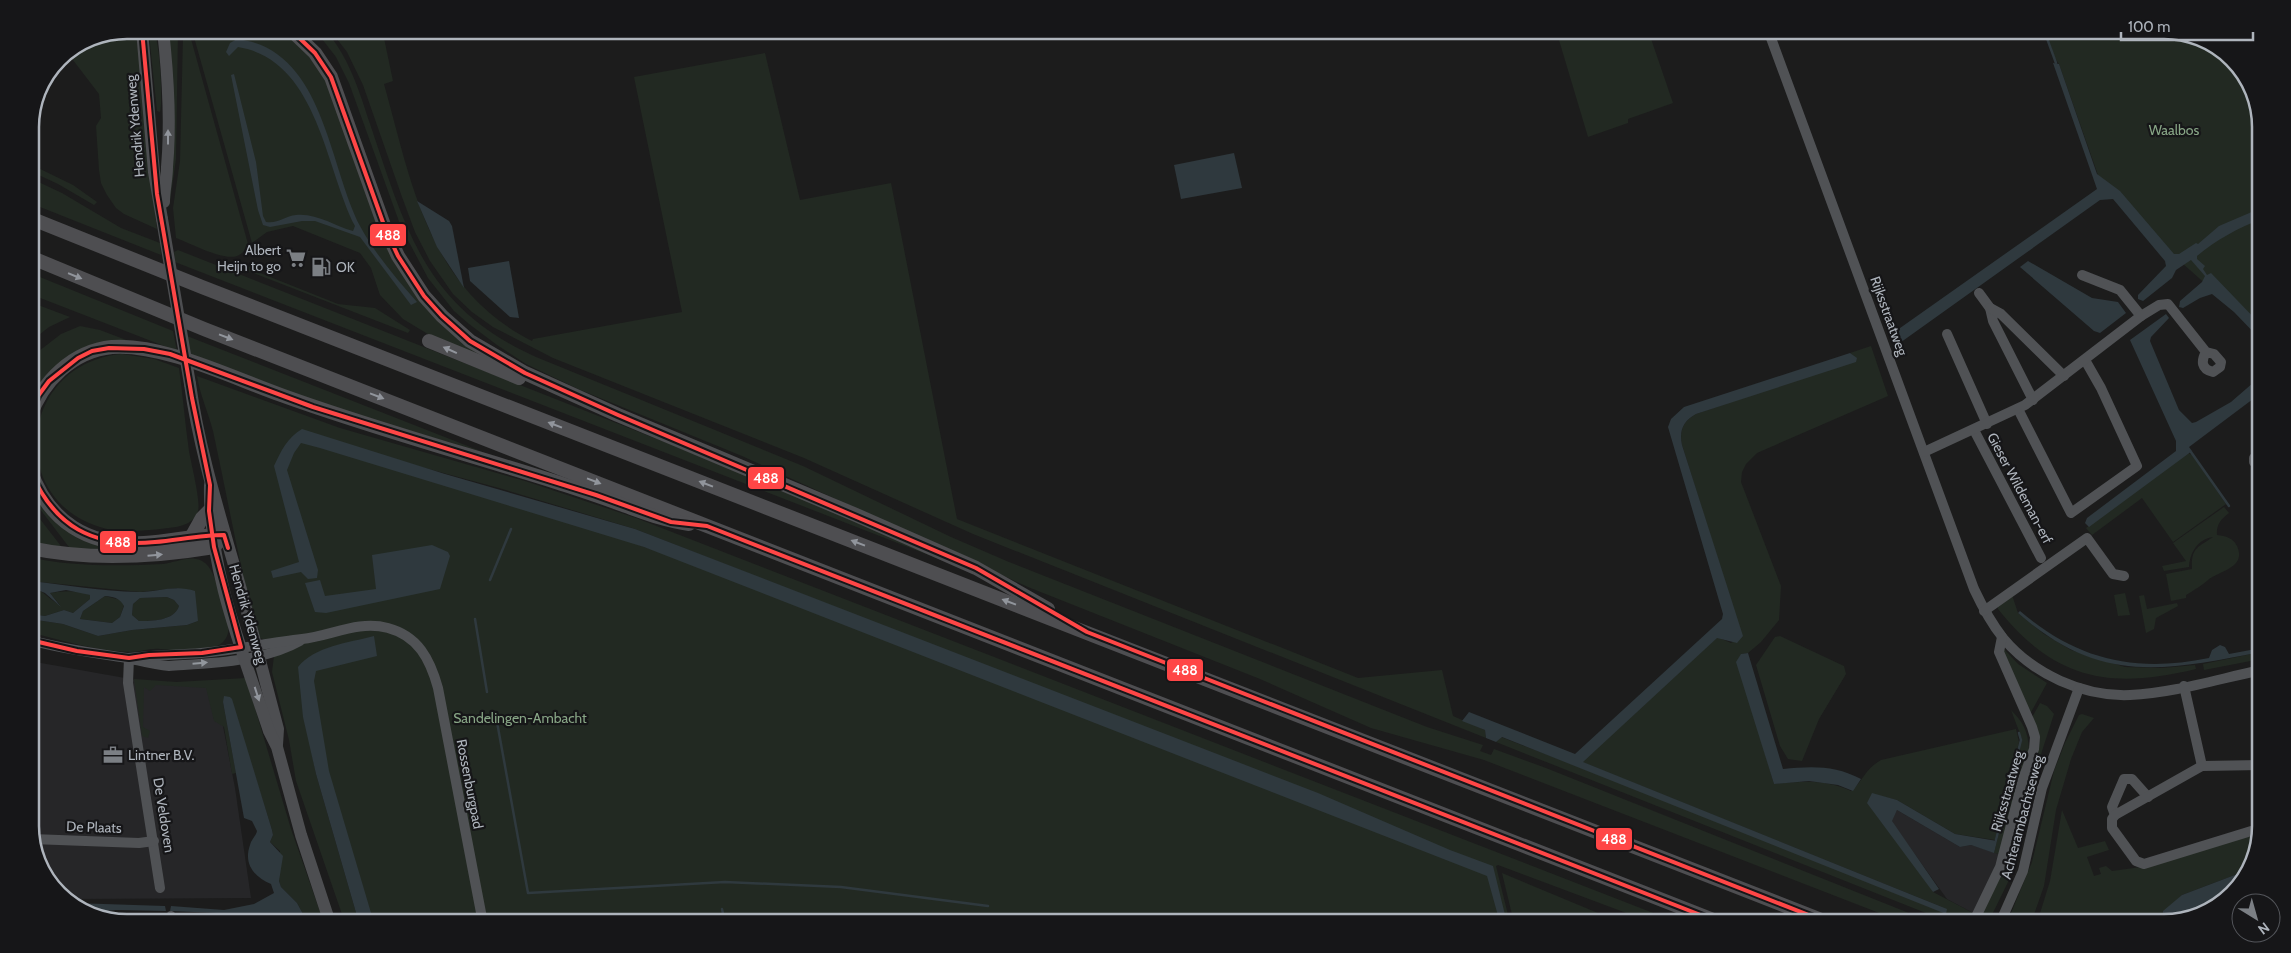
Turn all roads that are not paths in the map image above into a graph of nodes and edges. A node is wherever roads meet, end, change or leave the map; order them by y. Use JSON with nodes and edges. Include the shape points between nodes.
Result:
{"nodes":[{"id":1,"x":143,"y":39,"type":"edge"},
{"id":2,"x":164,"y":39,"type":"edge"},
{"id":3,"x":300,"y":39,"type":"edge"},
{"id":4,"x":1771,"y":39,"type":"edge"},
{"id":5,"x":162,"y":219,"type":"junction"},
{"id":6,"x":39,"y":222,"type":"edge"},
{"id":7,"x":39,"y":261,"type":"edge"},
{"id":8,"x":2082,"y":275,"type":"dead end"},
{"id":9,"x":1979,"y":293,"type":"dead end"},
{"id":10,"x":1990,"y":308,"type":"junction"},
{"id":11,"x":2141,"y":316,"type":"junction"},
{"id":12,"x":1946,"y":334,"type":"dead end"},
{"id":13,"x":429,"y":341,"type":"dead end"},
{"id":14,"x":2206,"y":352,"type":"dead end"},
{"id":15,"x":2085,"y":360,"type":"junction"},
{"id":16,"x":2064,"y":376,"type":"junction"},
{"id":17,"x":39,"y":395,"type":"edge"},
{"id":18,"x":2033,"y":400,"type":"junction"},
{"id":19,"x":2018,"y":409,"type":"junction"},
{"id":20,"x":618,"y":415,"type":"junction"},
{"id":21,"x":1987,"y":424,"type":"junction"},
{"id":22,"x":1974,"y":430,"type":"junction"},
{"id":23,"x":1924,"y":452,"type":"junction"},
{"id":24,"x":210,"y":486,"type":"junction"},
{"id":25,"x":39,"y":489,"type":"edge"},
{"id":26,"x":209,"y":511,"type":"junction"},
{"id":27,"x":707,"y":526,"type":"junction"},
{"id":28,"x":192,"y":536,"type":"junction"},
{"id":29,"x":217,"y":539,"type":"junction"},
{"id":30,"x":39,"y":550,"type":"edge"},
{"id":31,"x":2041,"y":558,"type":"dead end"},
{"id":32,"x":2124,"y":576,"type":"dead end"},
{"id":33,"x":1984,"y":611,"type":"junction"},
{"id":34,"x":1087,"y":632,"type":"junction"},
{"id":35,"x":2002,"y":637,"type":"junction"},
{"id":36,"x":39,"y":642,"type":"edge"},
{"id":37,"x":250,"y":651,"type":"junction"},
{"id":38,"x":129,"y":658,"type":"junction"},
{"id":39,"x":2252,"y":672,"type":"edge"},
{"id":40,"x":2184,"y":686,"type":"junction"},
{"id":41,"x":2079,"y":688,"type":"junction"},
{"id":42,"x":2252,"y":765,"type":"edge"},
{"id":43,"x":2202,"y":766,"type":"junction"},
{"id":44,"x":2148,"y":797,"type":"junction"},
{"id":45,"x":2115,"y":815,"type":"junction"},
{"id":46,"x":2252,"y":831,"type":"edge"},
{"id":47,"x":40,"y":839,"type":"edge"},
{"id":48,"x":154,"y":841,"type":"junction"},
{"id":49,"x":160,"y":888,"type":"dead end"},
{"id":50,"x":327,"y":914,"type":"edge"},
{"id":51,"x":481,"y":914,"type":"edge"},
{"id":52,"x":1698,"y":914,"type":"edge"},
{"id":53,"x":1806,"y":914,"type":"edge"},
{"id":54,"x":1977,"y":914,"type":"edge"},
{"id":55,"x":2004,"y":914,"type":"edge"}],
"edges":[{"from":1,"to":5,"type":"main road","name":"Hendrik Ydenweg","via":[[154,172]]},
{"from":5,"to":2,"type":"main road","name":"Hendrik Ydenweg","one_way":true,"via":[[168,135]]},
{"from":3,"to":20,"type":"highway","via":[[315,53],[331,77],[385,228],[398,256],[424,296],[453,326],[490,354]]},
{"from":4,"to":23,"type":"street","name":"Rijksstraatweg"},
{"from":5,"to":24,"type":"main road","name":"Hendrik Ydenweg","bridge":true},
{"from":34,"to":6,"type":"highway","one_way":true},
{"from":7,"to":27,"type":"highway","one_way":true,"via":[[204,329]]},
{"from":8,"to":11,"type":"street","via":[[2120,290]]},
{"from":9,"to":10,"type":"street"},
{"from":10,"to":16,"type":"street","via":[[2001,314]]},
{"from":10,"to":18,"type":"street","via":[[1993,321]]},
{"from":11,"to":14,"type":"street","name":"Gieser Wildeman-erf","via":[[2159,305],[2168,304]]},
{"from":11,"to":15,"type":"street","name":"Gieser Wildeman-erf"},
{"from":12,"to":21,"type":"street","name":"Gieser Wildeman-erf"},
{"from":20,"to":13,"type":"highway","one_way":true},
{"from":15,"to":16,"type":"street","name":"Gieser Wildeman-erf"},
{"from":15,"to":19,"type":"street","via":[[2102,388],[2137,466],[2072,513]]},
{"from":16,"to":18,"type":"street","name":"Gieser Wildeman-erf"},
{"from":17,"to":27,"type":"highway","via":[[49,381],[78,358],[109,348],[170,354],[313,407],[596,495],[671,522]]},
{"from":18,"to":19,"type":"street","name":"Gieser Wildeman-erf"},
{"from":19,"to":21,"type":"street","name":"Gieser Wildeman-erf"},
{"from":20,"to":34,"type":"highway","via":[[976,568]]},
{"from":21,"to":22,"type":"street","name":"Gieser Wildeman-erf"},
{"from":22,"to":23,"type":"street","name":"Gieser Wildeman-erf"},
{"from":22,"to":31,"type":"street","name":"Gieser Wildeman-erf"},
{"from":23,"to":33,"type":"street","name":"Rijksstraatweg"},
{"from":24,"to":26,"type":"main road","name":"Hendrik Ydenweg"},
{"from":24,"to":29,"type":"main road","name":"Hendrik Ydenweg","via":[[218,510]]},
{"from":25,"to":28,"type":"highway","via":[[55,513],[71,526],[114,543],[135,544]]},
{"from":26,"to":28,"type":"highway"},
{"from":26,"to":29,"type":"main road","name":"Hendrik Ydenweg"},
{"from":27,"to":52,"type":"highway"},
{"from":28,"to":29,"type":"highway"},
{"from":30,"to":29,"type":"highway","one_way":true,"via":[[65,554],[132,556]]},
{"from":29,"to":37,"type":"main road","name":"Hendrik Ydenweg"},
{"from":32,"to":33,"type":"street","via":[[2114,574],[2087,538]]},
{"from":33,"to":35,"type":"street","name":"Rijksstraatweg"},
{"from":34,"to":53,"type":"highway"},
{"from":35,"to":41,"type":"street","name":"Rijksstraatweg","via":[[2036,667]]},
{"from":35,"to":54,"type":"street","name":"Rijksstraatweg","via":[[1999,652],[2035,737],[2000,867]]},
{"from":36,"to":38,"type":"street","name":"Rossenburgpad"},
{"from":37,"to":38,"type":"street","name":"Rossenburgpad"},
{"from":37,"to":50,"type":"main road","name":"Hendrik Ydenweg","via":[[268,730],[277,748]]},
{"from":37,"to":51,"type":"street","name":"Rossenburgpad","via":[[276,652],[314,632],[360,626],[388,628],[410,638],[422,649],[432,666],[438,688]]},
{"from":38,"to":48,"type":"street","name":"De Veldoven","via":[[128,683]]},
{"from":39,"to":40,"type":"street","name":"Rijksstraatweg"},
{"from":40,"to":41,"type":"street","name":"Rijksstraatweg","via":[[2130,695],[2104,694]]},
{"from":40,"to":43,"type":"street"},
{"from":41,"to":55,"type":"street","name":"Achterambachtseweg","via":[[2048,768],[2023,872]]},
{"from":42,"to":43,"type":"street"},
{"from":43,"to":44,"type":"street"},
{"from":44,"to":45,"type":"street"},
{"from":44,"to":45,"type":"street","via":[[2132,779],[2124,779],[2112,807]]},
{"from":45,"to":46,"type":"street","via":[[2112,828],[2136,861],[2144,864]]},
{"from":47,"to":48,"type":"street","name":"De Plaats"},
{"from":48,"to":49,"type":"street","name":"De Veldoven"}]}
